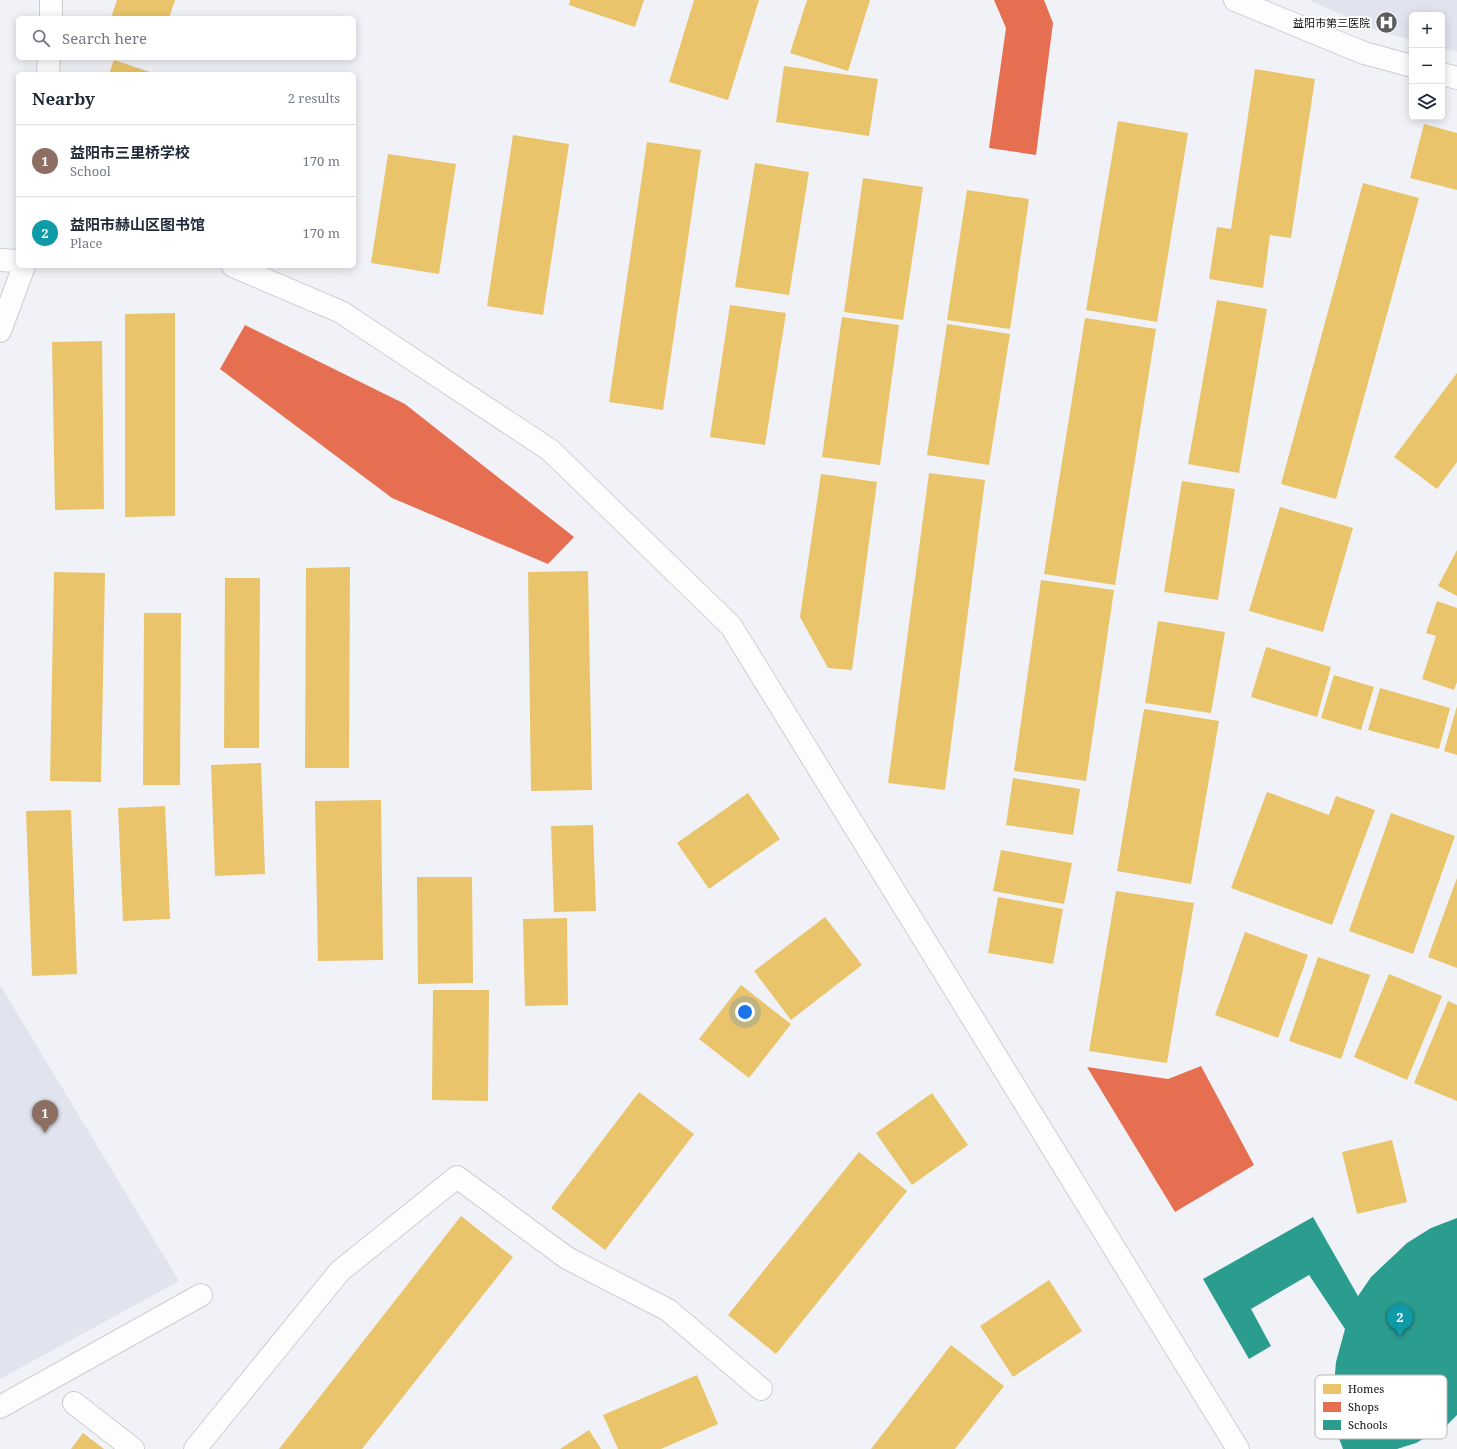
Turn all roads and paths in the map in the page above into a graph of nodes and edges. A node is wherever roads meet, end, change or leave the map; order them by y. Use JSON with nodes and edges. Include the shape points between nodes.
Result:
{"nodes":[{"id":1,"x":52,"y":0,"type":"edge"},
{"id":2,"x":1235,"y":0,"type":"edge"},
{"id":3,"x":51,"y":16,"type":"edge"},
{"id":4,"x":49,"y":60,"type":"edge"},
{"id":5,"x":1409,"y":65,"type":"edge"},
{"id":6,"x":48,"y":72,"type":"edge"},
{"id":7,"x":1445,"y":75,"type":"edge"},
{"id":8,"x":1457,"y":78,"type":"edge"},
{"id":9,"x":0,"y":260,"type":"edge"},
{"id":10,"x":16,"y":261,"type":"edge"},
{"id":11,"x":23,"y":268,"type":"edge"},
{"id":12,"x":238,"y":268,"type":"edge"},
{"id":13,"x":0,"y":331,"type":"edge"},
{"id":14,"x":201,"y":1295,"type":"dead end"},
{"id":15,"x":761,"y":1389,"type":"dead end"},
{"id":16,"x":74,"y":1403,"type":"dead end"},
{"id":17,"x":0,"y":1406,"type":"edge"},
{"id":18,"x":133,"y":1449,"type":"edge"},
{"id":19,"x":195,"y":1449,"type":"edge"},
{"id":20,"x":1238,"y":1449,"type":"edge"}],
"edges":[{"from":1,"to":3,"type":"street"},
{"from":2,"to":5,"type":"street","via":[[1364,53]]},
{"from":4,"to":6,"type":"street"},
{"from":7,"to":8,"type":"street"},
{"from":9,"to":10,"type":"street"},
{"from":11,"to":13,"type":"street"},
{"from":12,"to":20,"type":"street","via":[[341,312],[550,450],[731,626]]},
{"from":14,"to":17,"type":"street"},
{"from":15,"to":19,"type":"street","via":[[668,1310],[567,1258],[457,1177],[340,1271]]},
{"from":16,"to":18,"type":"street"}]}
